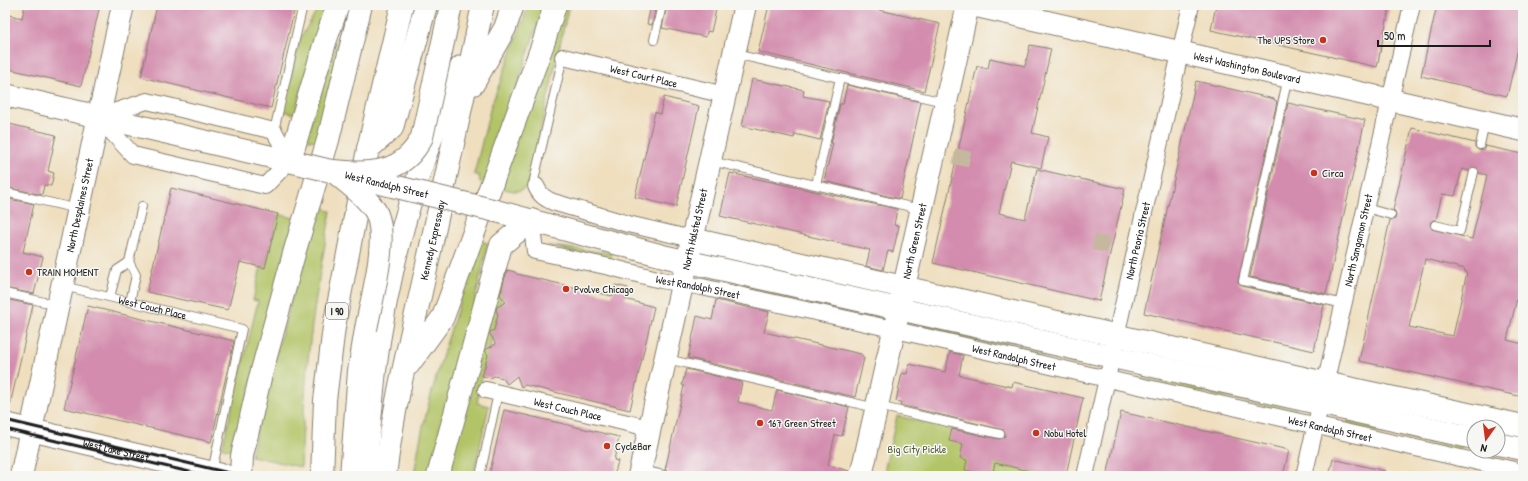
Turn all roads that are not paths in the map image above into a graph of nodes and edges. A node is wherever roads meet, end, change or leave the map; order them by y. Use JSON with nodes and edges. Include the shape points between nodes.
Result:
{"nodes":[{"id":1,"x":123,"y":5,"type":"edge"},
{"id":2,"x":303,"y":5,"type":"edge"},
{"id":3,"x":338,"y":5,"type":"edge"},
{"id":4,"x":361,"y":5,"type":"edge"},
{"id":5,"x":402,"y":5,"type":"edge"},
{"id":6,"x":426,"y":5,"type":"edge"},
{"id":7,"x":451,"y":5,"type":"edge"},
{"id":8,"x":513,"y":5,"type":"edge"},
{"id":9,"x":555,"y":5,"type":"edge"},
{"id":10,"x":662,"y":5,"type":"edge"},
{"id":11,"x":745,"y":5,"type":"edge"},
{"id":12,"x":968,"y":5,"type":"edge"},
{"id":13,"x":972,"y":5,"type":"edge"},
{"id":14,"x":1191,"y":5,"type":"edge"},
{"id":15,"x":1412,"y":5,"type":"edge"},
{"id":16,"x":481,"y":14,"type":"edge"},
{"id":17,"x":654,"y":40,"type":"dead end"},
{"id":18,"x":1180,"y":52,"type":"junction"},
{"id":19,"x":734,"y":54,"type":"junction"},
{"id":20,"x":563,"y":57,"type":"joint"},
{"id":21,"x":1288,"y":77,"type":"junction"},
{"id":22,"x":840,"y":78,"type":"junction"},
{"id":23,"x":5,"y":95,"type":"edge"},
{"id":24,"x":724,"y":96,"type":"junction"},
{"id":25,"x":464,"y":99,"type":"junction"},
{"id":26,"x":1391,"y":100,"type":"junction"},
{"id":27,"x":945,"y":102,"type":"junction"},
{"id":28,"x":98,"y":117,"type":"junction"},
{"id":29,"x":1486,"y":121,"type":"junction"},
{"id":30,"x":1522,"y":124,"type":"edge"},
{"id":31,"x":274,"y":131,"type":"junction"},
{"id":32,"x":1480,"y":145,"type":"dead end"},
{"id":33,"x":368,"y":148,"type":"junction"},
{"id":34,"x":709,"y":160,"type":"junction"},
{"id":35,"x":298,"y":163,"type":"junction"},
{"id":36,"x":334,"y":172,"type":"junction"},
{"id":37,"x":1474,"y":172,"type":"dead end"},
{"id":38,"x":816,"y":185,"type":"junction"},
{"id":39,"x":536,"y":186,"type":"joint"},
{"id":40,"x":5,"y":192,"type":"edge"},
{"id":41,"x":142,"y":206,"type":"dead end"},
{"id":42,"x":1366,"y":208,"type":"junction"},
{"id":43,"x":921,"y":209,"type":"junction"},
{"id":44,"x":78,"y":210,"type":"junction"},
{"id":45,"x":1392,"y":214,"type":"dead end"},
{"id":46,"x":531,"y":220,"type":"junction"},
{"id":47,"x":1435,"y":225,"type":"dead end"},
{"id":48,"x":692,"y":239,"type":"junction"},
{"id":49,"x":686,"y":261,"type":"junction"},
{"id":50,"x":129,"y":262,"type":"junction"},
{"id":51,"x":682,"y":283,"type":"junction"},
{"id":52,"x":904,"y":287,"type":"junction"},
{"id":53,"x":5,"y":293,"type":"edge"},
{"id":54,"x":60,"y":296,"type":"junction"},
{"id":55,"x":110,"y":297,"type":"junction"},
{"id":56,"x":130,"y":302,"type":"junction"},
{"id":57,"x":1344,"y":304,"type":"junction"},
{"id":58,"x":897,"y":319,"type":"junction"},
{"id":59,"x":373,"y":332,"type":"junction"},
{"id":60,"x":1116,"y":335,"type":"junction"},
{"id":61,"x":1112,"y":356,"type":"junction"},
{"id":62,"x":665,"y":359,"type":"junction"},
{"id":63,"x":404,"y":372,"type":"junction"},
{"id":64,"x":1106,"y":379,"type":"junction"},
{"id":65,"x":492,"y":391,"type":"joint"},
{"id":66,"x":1323,"y":393,"type":"junction"},
{"id":67,"x":877,"y":407,"type":"junction"},
{"id":68,"x":5,"y":424,"type":"edge"},
{"id":69,"x":1316,"y":425,"type":"junction"},
{"id":70,"x":1523,"y":426,"type":"edge"},
{"id":71,"x":649,"y":428,"type":"junction"},
{"id":72,"x":31,"y":430,"type":"junction"},
{"id":73,"x":1000,"y":434,"type":"dead end"},
{"id":74,"x":1466,"y":436,"type":"edge"},
{"id":75,"x":1506,"y":446,"type":"edge"},
{"id":76,"x":1523,"y":449,"type":"edge"},
{"id":77,"x":1523,"y":472,"type":"edge"},
{"id":78,"x":362,"y":473,"type":"edge"},
{"id":79,"x":640,"y":473,"type":"edge"},
{"id":80,"x":219,"y":474,"type":"edge"},
{"id":81,"x":664,"y":475,"type":"edge"},
{"id":82,"x":21,"y":476,"type":"edge"},
{"id":83,"x":241,"y":476,"type":"edge"},
{"id":84,"x":322,"y":476,"type":"edge"},
{"id":85,"x":385,"y":476,"type":"edge"},
{"id":86,"x":438,"y":476,"type":"edge"},
{"id":87,"x":480,"y":476,"type":"edge"},
{"id":88,"x":861,"y":476,"type":"edge"},
{"id":89,"x":1085,"y":476,"type":"edge"},
{"id":90,"x":1304,"y":476,"type":"edge"}],
"edges":[{"from":1,"to":28,"type":"main road","name":"North Desplaines Street"},
{"from":2,"to":31,"type":"lane"},
{"from":3,"to":35,"type":"main road","via":[[326,39]]},
{"from":4,"to":83,"type":"main road","via":[[328,140],[260,378],[242,456]]},
{"from":5,"to":33,"type":"main road","number":"I 90"},
{"from":6,"to":33,"type":"main road","via":[[392,128]]},
{"from":7,"to":36,"type":"main road","bridge":true,"via":[[418,146],[395,166],[379,172]]},
{"from":8,"to":25,"type":"main road","via":[[505,28]]},
{"from":9,"to":63,"type":"main road","via":[[443,317]]},
{"from":10,"to":17,"type":"lane"},
{"from":11,"to":19,"type":"main road","name":"North Halsted Street"},
{"from":12,"to":27,"type":"main road","name":"North Green Street"},
{"from":13,"to":18,"type":"main road","name":"West Washington Boulevard"},
{"from":14,"to":18,"type":"street","name":"North Peoria Street"},
{"from":15,"to":26,"type":"street","name":"North Sangamon Street"},
{"from":16,"to":25,"type":"main road","name":"Kennedy Expressway"},
{"from":16,"to":59,"type":"main road","via":[[434,131]]},
{"from":18,"to":21,"type":"main road","name":"West Washington Boulevard"},
{"from":18,"to":60,"type":"street","name":"North Peoria Street"},
{"from":19,"to":22,"type":"lane"},
{"from":19,"to":24,"type":"main road","name":"North Halsted Street"},
{"from":20,"to":24,"type":"street","name":"West Court Place"},
{"from":20,"to":39,"type":"lane","via":[[534,180]]},
{"from":21,"to":26,"type":"main road","name":"West Washington Boulevard"},
{"from":21,"to":57,"type":"lane","via":[[1243,281]]},
{"from":22,"to":27,"type":"lane"},
{"from":22,"to":38,"type":"lane"},
{"from":23,"to":28,"type":"main road","name":"West Randolph Street"},
{"from":24,"to":34,"type":"main road","name":"North Halsted Street"},
{"from":25,"to":63,"type":"main road","name":"Kennedy Expressway"},
{"from":26,"to":29,"type":"main road","name":"West Washington Boulevard"},
{"from":26,"to":42,"type":"street","name":"North Sangamon Street"},
{"from":27,"to":43,"type":"main road","name":"North Green Street"},
{"from":28,"to":31,"type":"street","via":[[147,101]]},
{"from":28,"to":35,"type":"main road","name":"West Randolph Street"},
{"from":28,"to":35,"type":"street","via":[[133,155],[265,186]]},
{"from":28,"to":44,"type":"main road","name":"North Desplaines Street"},
{"from":29,"to":30,"type":"main road","name":"West Washington Boulevard"},
{"from":29,"to":32,"type":"lane"},
{"from":31,"to":35,"type":"street"},
{"from":33,"to":84,"type":"main road","number":"I 90","via":[[334,327],[325,400]]},
{"from":34,"to":38,"type":"lane"},
{"from":34,"to":48,"type":"main road","name":"North Halsted Street"},
{"from":35,"to":36,"type":"main road","name":"West Randolph Street","bridge":true},
{"from":36,"to":46,"type":"main road","name":"West Randolph Street","bridge":true},
{"from":36,"to":59,"type":"main road","bridge":true,"via":[[364,197],[375,210],[380,222],[382,239]]},
{"from":37,"to":47,"type":"lane","via":[[1460,231]]},
{"from":38,"to":43,"type":"lane"},
{"from":39,"to":48,"type":"street","name":"West Randolph Street","via":[[543,198],[553,202]]},
{"from":40,"to":44,"type":"lane"},
{"from":41,"to":50,"type":"lane"},
{"from":42,"to":45,"type":"lane"},
{"from":42,"to":57,"type":"street","name":"North Sangamon Street"},
{"from":43,"to":52,"type":"main road","name":"North Green Street"},
{"from":44,"to":54,"type":"main road","name":"North Desplaines Street"},
{"from":46,"to":49,"type":"main road","name":"West Randolph Street"},
{"from":46,"to":51,"type":"street","name":"West Randolph Street","via":[[535,251]]},
{"from":46,"to":86,"type":"main road","via":[[501,245]]},
{"from":48,"to":49,"type":"main road","name":"North Halsted Street"},
{"from":48,"to":52,"type":"main road","name":"West Randolph Street"},
{"from":49,"to":51,"type":"main road","name":"North Halsted Street"},
{"from":49,"to":58,"type":"main road","name":"West Randolph Street"},
{"from":50,"to":55,"type":"lane","via":[[117,270]]},
{"from":50,"to":56,"type":"lane","via":[[136,275]]},
{"from":51,"to":58,"type":"street","name":"West Randolph Street"},
{"from":51,"to":62,"type":"main road","name":"North Halsted Street"},
{"from":52,"to":58,"type":"main road","name":"North Green Street"},
{"from":52,"to":60,"type":"main road","name":"West Randolph Street"},
{"from":53,"to":54,"type":"lane","name":"West Couch Place"},
{"from":54,"to":55,"type":"lane","name":"West Couch Place"},
{"from":54,"to":72,"type":"main road","name":"North Desplaines Street"},
{"from":55,"to":56,"type":"lane","name":"West Couch Place"},
{"from":56,"to":80,"type":"lane","name":"West Couch Place","via":[[242,329]]},
{"from":57,"to":66,"type":"street","name":"North Sangamon Street"},
{"from":58,"to":61,"type":"main road","name":"West Randolph Street"},
{"from":58,"to":64,"type":"street","name":"West Randolph Street"},
{"from":58,"to":67,"type":"main road","name":"North Green Street"},
{"from":59,"to":78,"type":"main road","via":[[359,372]]},
{"from":60,"to":61,"type":"street","name":"North Peoria Street"},
{"from":60,"to":66,"type":"main road","name":"West Randolph Street"},
{"from":61,"to":64,"type":"street","name":"North Peoria Street"},
{"from":61,"to":66,"type":"main road","name":"West Randolph Street"},
{"from":62,"to":67,"type":"lane"},
{"from":62,"to":71,"type":"main road","name":"North Halsted Street"},
{"from":63,"to":85,"type":"main road","name":"Kennedy Expressway"},
{"from":64,"to":69,"type":"street","name":"West Randolph Street"},
{"from":64,"to":89,"type":"street","name":"North Peoria Street"},
{"from":65,"to":71,"type":"street","name":"West Couch Place"},
{"from":65,"to":87,"type":"lane"},
{"from":66,"to":69,"type":"street","name":"North Sangamon Street"},
{"from":66,"to":70,"type":"main road","name":"West Randolph Street"},
{"from":66,"to":74,"type":"main road","name":"West Randolph Street"},
{"from":67,"to":73,"type":"lane"},
{"from":67,"to":88,"type":"main road","name":"North Green Street"},
{"from":68,"to":72,"type":"main road","name":"West Lake Street"},
{"from":69,"to":77,"type":"street","name":"West Randolph Street"},
{"from":69,"to":90,"type":"street","name":"North Sangamon Street"},
{"from":71,"to":79,"type":"main road","name":"North Halsted Street"},
{"from":72,"to":80,"type":"main road","name":"West Lake Street"},
{"from":72,"to":82,"type":"main road","name":"North Desplaines Street"},
{"from":75,"to":76,"type":"main road"},
{"from":79,"to":81,"type":"lane"}]}
